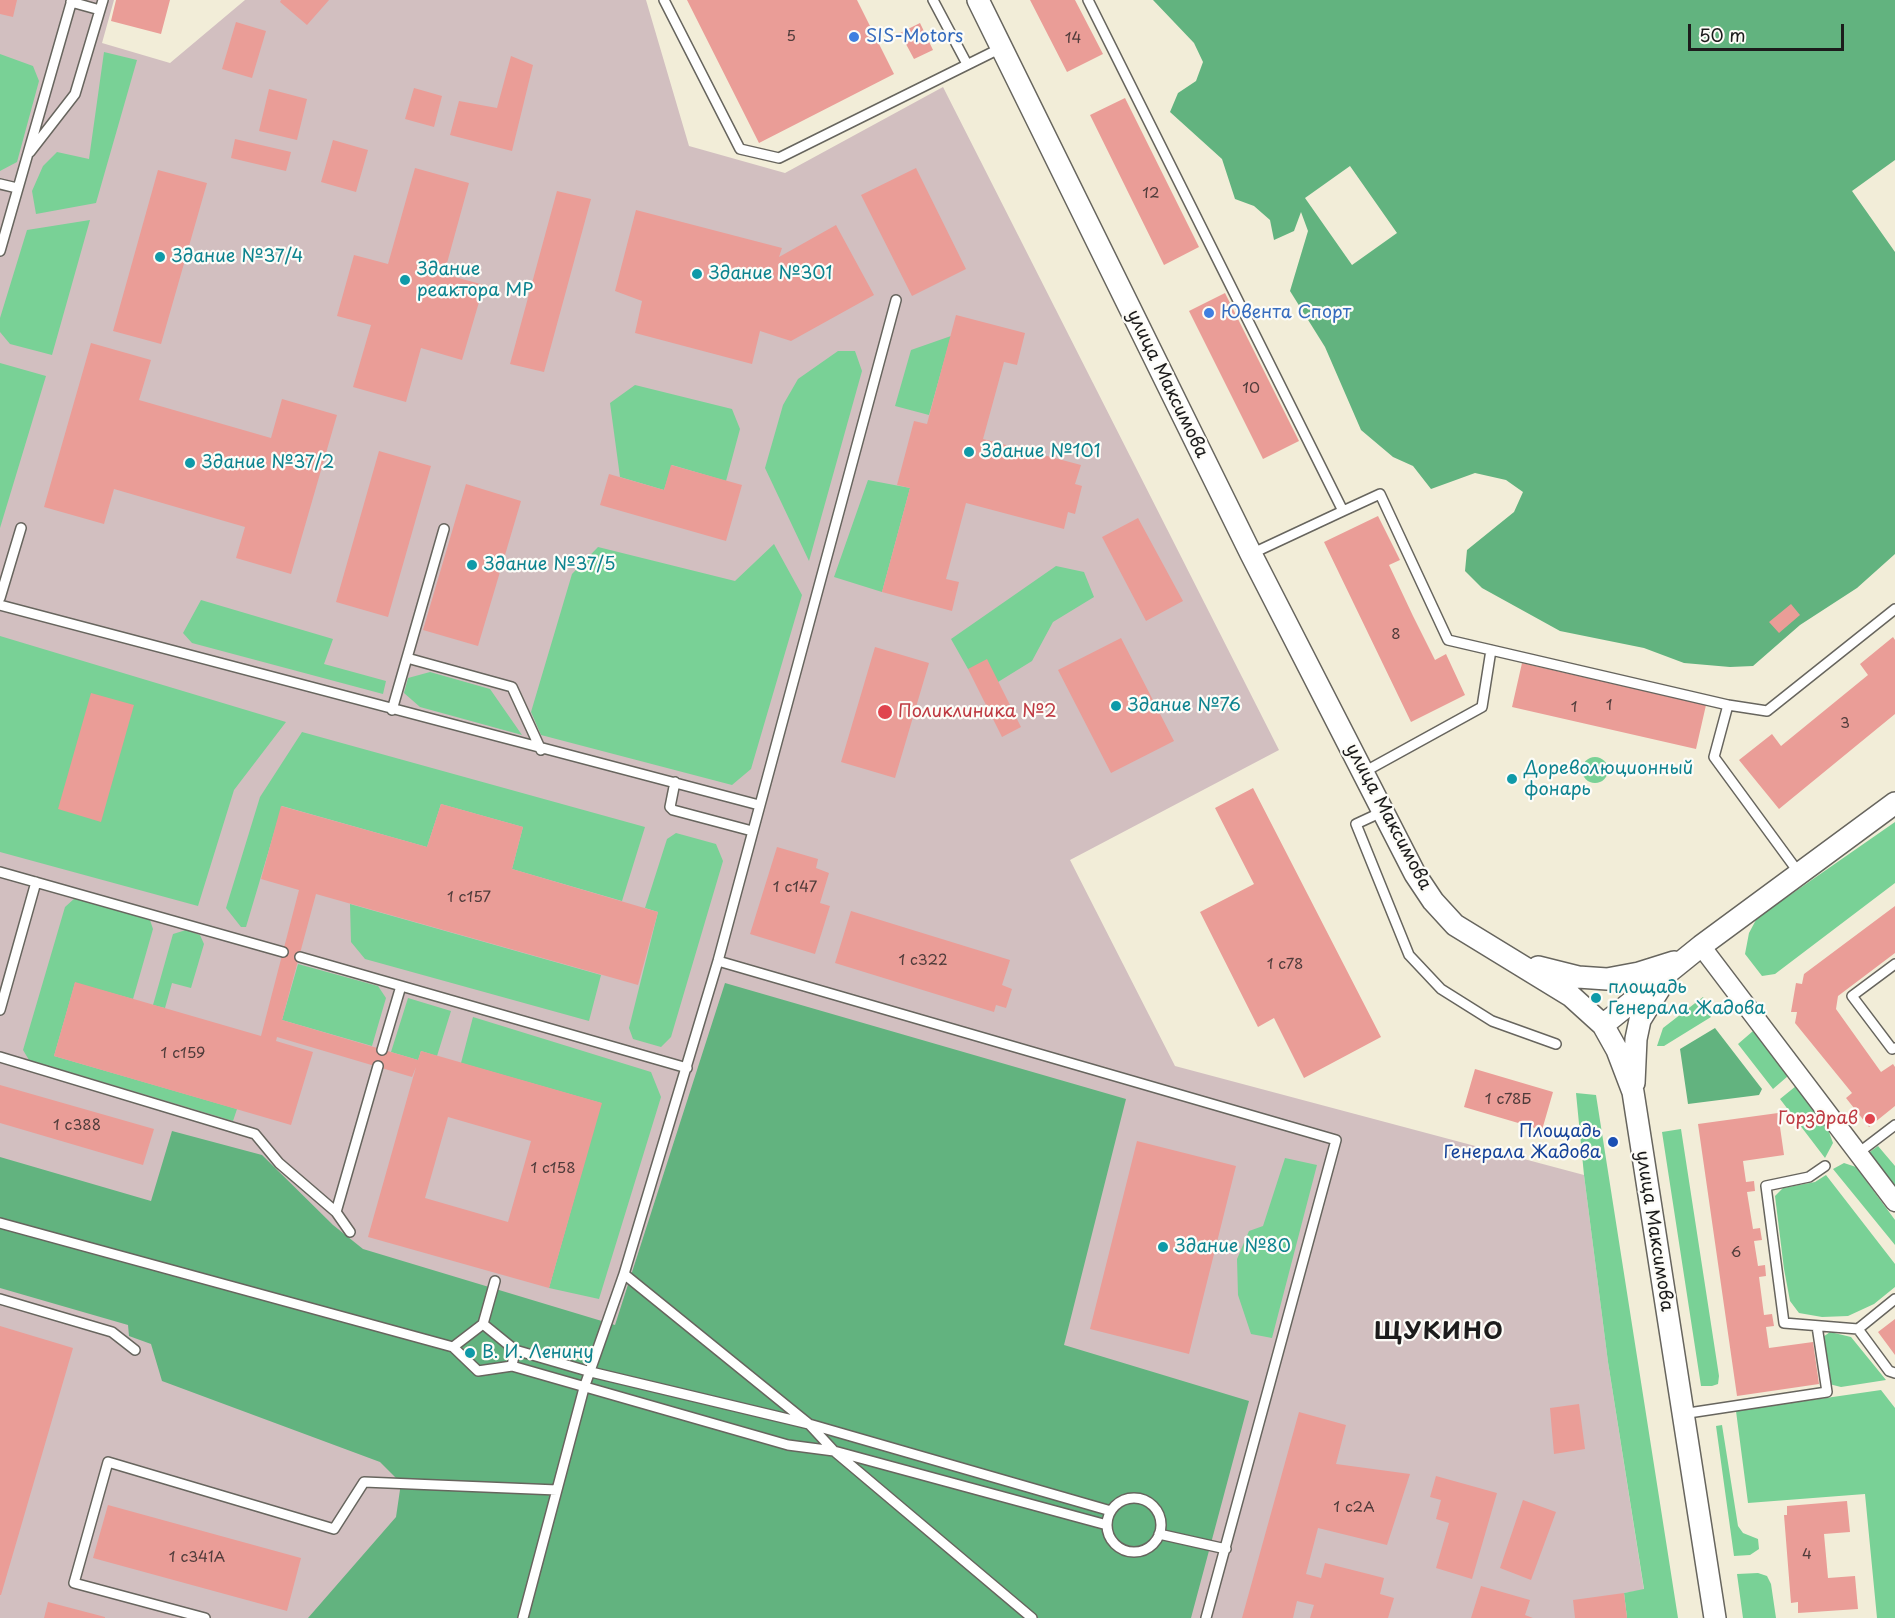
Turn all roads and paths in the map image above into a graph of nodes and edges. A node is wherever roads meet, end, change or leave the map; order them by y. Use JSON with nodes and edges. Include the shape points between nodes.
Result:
{"nodes":[{"id":1,"x":103,"y":0,"type":"edge"},
{"id":2,"x":664,"y":0,"type":"edge"},
{"id":3,"x":933,"y":0,"type":"edge"},
{"id":4,"x":978,"y":0,"type":"edge"},
{"id":5,"x":1088,"y":0,"type":"edge"},
{"id":6,"x":71,"y":1,"type":"edge"},
{"id":7,"x":100,"y":10,"type":"junction"},
{"id":8,"x":1001,"y":48,"type":"junction"},
{"id":9,"x":967,"y":64,"type":"junction"},
{"id":10,"x":27,"y":156,"type":"junction"},
{"id":11,"x":0,"y":184,"type":"edge"},
{"id":12,"x":17,"y":188,"type":"junction"},
{"id":13,"x":0,"y":251,"type":"edge"},
{"id":14,"x":896,"y":300,"type":"dead end"},
{"id":15,"x":1343,"y":511,"type":"junction"},
{"id":16,"x":21,"y":528,"type":"dead end"},
{"id":17,"x":444,"y":529,"type":"dead end"},
{"id":18,"x":1251,"y":554,"type":"junction"},
{"id":19,"x":0,"y":598,"type":"edge"},
{"id":20,"x":0,"y":605,"type":"edge"},
{"id":21,"x":1895,"y":609,"type":"edge"},
{"id":22,"x":1491,"y":650,"type":"junction"},
{"id":23,"x":407,"y":658,"type":"junction"},
{"id":24,"x":1728,"y":705,"type":"junction"},
{"id":25,"x":392,"y":710,"type":"junction"},
{"id":26,"x":541,"y":750,"type":"junction"},
{"id":27,"x":1364,"y":772,"type":"junction"},
{"id":28,"x":675,"y":782,"type":"junction"},
{"id":29,"x":1895,"y":803,"type":"edge"},
{"id":30,"x":759,"y":805,"type":"junction"},
{"id":31,"x":1384,"y":810,"type":"junction"},
{"id":32,"x":752,"y":831,"type":"junction"},
{"id":33,"x":0,"y":872,"type":"edge"},
{"id":34,"x":1799,"y":873,"type":"junction"},
{"id":35,"x":36,"y":882,"type":"junction"},
{"id":36,"x":1701,"y":946,"type":"junction"},
{"id":37,"x":283,"y":952,"type":"dead end"},
{"id":38,"x":300,"y":957,"type":"dead end"},
{"id":39,"x":1683,"y":960,"type":"junction"},
{"id":40,"x":718,"y":961,"type":"junction"},
{"id":41,"x":1517,"y":962,"type":"junction"},
{"id":42,"x":1895,"y":964,"type":"edge"},
{"id":43,"x":401,"y":986,"type":"junction"},
{"id":44,"x":0,"y":1010,"type":"edge"},
{"id":45,"x":1603,"y":1025,"type":"junction"},
{"id":46,"x":1556,"y":1044,"type":"dead end"},
{"id":47,"x":1895,"y":1048,"type":"edge"},
{"id":48,"x":382,"y":1050,"type":"dead end"},
{"id":49,"x":0,"y":1057,"type":"edge"},
{"id":50,"x":378,"y":1066,"type":"dead end"},
{"id":51,"x":687,"y":1068,"type":"junction"},
{"id":52,"x":1633,"y":1092,"type":"junction"},
{"id":53,"x":1895,"y":1125,"type":"edge"},
{"id":54,"x":1857,"y":1154,"type":"junction"},
{"id":55,"x":1824,"y":1166,"type":"dead end"},
{"id":56,"x":1895,"y":1202,"type":"edge"},
{"id":57,"x":336,"y":1212,"type":"junction"},
{"id":58,"x":0,"y":1223,"type":"edge"},
{"id":59,"x":350,"y":1232,"type":"dead end"},
{"id":60,"x":624,"y":1274,"type":"junction"},
{"id":61,"x":495,"y":1281,"type":"dead end"},
{"id":62,"x":0,"y":1299,"type":"edge"},
{"id":63,"x":1895,"y":1299,"type":"edge"},
{"id":64,"x":483,"y":1324,"type":"junction"},
{"id":65,"x":1817,"y":1326,"type":"junction"},
{"id":66,"x":1858,"y":1329,"type":"junction"},
{"id":67,"x":453,"y":1347,"type":"junction"},
{"id":68,"x":135,"y":1350,"type":"dead end"},
{"id":69,"x":516,"y":1350,"type":"junction"},
{"id":70,"x":512,"y":1366,"type":"junction"},
{"id":71,"x":591,"y":1372,"type":"junction"},
{"id":72,"x":1895,"y":1373,"type":"edge"},
{"id":73,"x":584,"y":1388,"type":"junction"},
{"id":74,"x":1682,"y":1414,"type":"junction"},
{"id":75,"x":809,"y":1424,"type":"junction"},
{"id":76,"x":834,"y":1451,"type":"junction"},
{"id":77,"x":558,"y":1490,"type":"junction"},
{"id":78,"x":1111,"y":1511,"type":"junction"},
{"id":79,"x":1107,"y":1525,"type":"junction"},
{"id":80,"x":1159,"y":1534,"type":"junction"},
{"id":81,"x":1226,"y":1549,"type":"junction"},
{"id":82,"x":205,"y":1618,"type":"edge"},
{"id":83,"x":523,"y":1618,"type":"edge"},
{"id":84,"x":1032,"y":1618,"type":"edge"},
{"id":85,"x":1206,"y":1618,"type":"edge"},
{"id":86,"x":1715,"y":1618,"type":"edge"}],
"edges":[{"from":1,"to":7,"type":"lane"},
{"from":2,"to":9,"type":"lane","via":[[740,149],[778,158]]},
{"from":3,"to":9,"type":"lane"},
{"from":4,"to":8,"type":"street","name":"улица Максимова"},
{"from":5,"to":15,"type":"lane"},
{"from":6,"to":7,"type":"lane"},
{"from":6,"to":10,"type":"lane"},
{"from":7,"to":10,"type":"lane","via":[[75,94]]},
{"from":8,"to":9,"type":"lane"},
{"from":8,"to":18,"type":"street","name":"улица Максимова"},
{"from":10,"to":12,"type":"lane"},
{"from":11,"to":12,"type":"lane"},
{"from":12,"to":13,"type":"lane"},
{"from":14,"to":30,"type":"lane"},
{"from":15,"to":18,"type":"lane"},
{"from":15,"to":22,"type":"lane","via":[[1380,494],[1448,640]]},
{"from":16,"to":19,"type":"lane"},
{"from":17,"to":23,"type":"lane"},
{"from":18,"to":27,"type":"street","name":"улица Максимова"},
{"from":20,"to":25,"type":"lane"},
{"from":21,"to":24,"type":"lane","via":[[1767,711]]},
{"from":22,"to":24,"type":"lane"},
{"from":22,"to":27,"type":"lane","via":[[1482,707]]},
{"from":23,"to":25,"type":"lane"},
{"from":23,"to":26,"type":"lane","via":[[512,687]]},
{"from":24,"to":34,"type":"lane","via":[[1714,757]]},
{"from":25,"to":26,"type":"lane"},
{"from":26,"to":28,"type":"lane"},
{"from":27,"to":31,"type":"street","name":"улица Максимова"},
{"from":28,"to":30,"type":"lane"},
{"from":28,"to":32,"type":"lane","via":[[670,807],[673,810]]},
{"from":29,"to":34,"type":"street"},
{"from":30,"to":32,"type":"lane"},
{"from":31,"to":41,"type":"street","name":"улица Максимова","via":[[1415,874],[1433,901],[1455,925]]},
{"from":31,"to":46,"type":"lane","via":[[1356,824],[1409,955],[1441,989],[1492,1021]]},
{"from":32,"to":40,"type":"lane"},
{"from":33,"to":35,"type":"lane"},
{"from":34,"to":36,"type":"street"},
{"from":35,"to":37,"type":"lane"},
{"from":35,"to":44,"type":"lane"},
{"from":36,"to":39,"type":"street"},
{"from":36,"to":54,"type":"street"},
{"from":38,"to":43,"type":"lane"},
{"from":39,"to":41,"type":"street","via":[[1607,979],[1578,977]]},
{"from":39,"to":45,"type":"street"},
{"from":39,"to":52,"type":"street","via":[[1651,1000],[1641,1020]]},
{"from":40,"to":51,"type":"lane"},
{"from":40,"to":81,"type":"lane","via":[[1335,1140]]},
{"from":41,"to":45,"type":"street","name":"улица Максимова","via":[[1571,996]]},
{"from":42,"to":47,"type":"lane","via":[[1852,996]]},
{"from":43,"to":48,"type":"lane"},
{"from":43,"to":51,"type":"lane"},
{"from":45,"to":52,"type":"street","name":"улица Максимова"},
{"from":49,"to":57,"type":"lane","via":[[255,1134],[279,1163]]},
{"from":50,"to":57,"type":"lane"},
{"from":51,"to":60,"type":"lane"},
{"from":52,"to":74,"type":"street","name":"улица Максимова"},
{"from":53,"to":54,"type":"lane"},
{"from":54,"to":56,"type":"street"},
{"from":55,"to":65,"type":"lane","via":[[1809,1177],[1766,1186],[1784,1323]]},
{"from":57,"to":59,"type":"lane"},
{"from":58,"to":67,"type":"lane"},
{"from":60,"to":71,"type":"lane"},
{"from":60,"to":75,"type":"lane"},
{"from":61,"to":64,"type":"lane"},
{"from":62,"to":68,"type":"lane","via":[[112,1332]]},
{"from":63,"to":66,"type":"lane"},
{"from":64,"to":67,"type":"lane"},
{"from":64,"to":69,"type":"lane"},
{"from":65,"to":66,"type":"lane"},
{"from":65,"to":74,"type":"lane","via":[[1827,1392]]},
{"from":66,"to":72,"type":"lane","via":[[1889,1371]]},
{"from":67,"to":70,"type":"lane","via":[[478,1371]]},
{"from":69,"to":70,"type":"lane"},
{"from":69,"to":71,"type":"lane"},
{"from":70,"to":73,"type":"lane"},
{"from":71,"to":73,"type":"lane"},
{"from":71,"to":75,"type":"lane"},
{"from":73,"to":76,"type":"lane","via":[[788,1445]]},
{"from":73,"to":77,"type":"lane"},
{"from":74,"to":86,"type":"street","name":"улица Максимова"},
{"from":75,"to":76,"type":"lane"},
{"from":75,"to":78,"type":"lane"},
{"from":76,"to":79,"type":"lane"},
{"from":76,"to":84,"type":"lane"},
{"from":77,"to":82,"type":"lane","via":[[364,1482],[334,1529],[108,1462],[74,1583]]},
{"from":77,"to":83,"type":"lane"},
{"from":78,"to":79,"type":"lane"},
{"from":78,"to":80,"type":"lane","via":[[1124,1500],[1141,1499],[1160,1516]]},
{"from":79,"to":80,"type":"lane","via":[[1113,1541],[1126,1551],[1142,1551]]},
{"from":80,"to":81,"type":"lane"},
{"from":81,"to":85,"type":"lane"}]}
